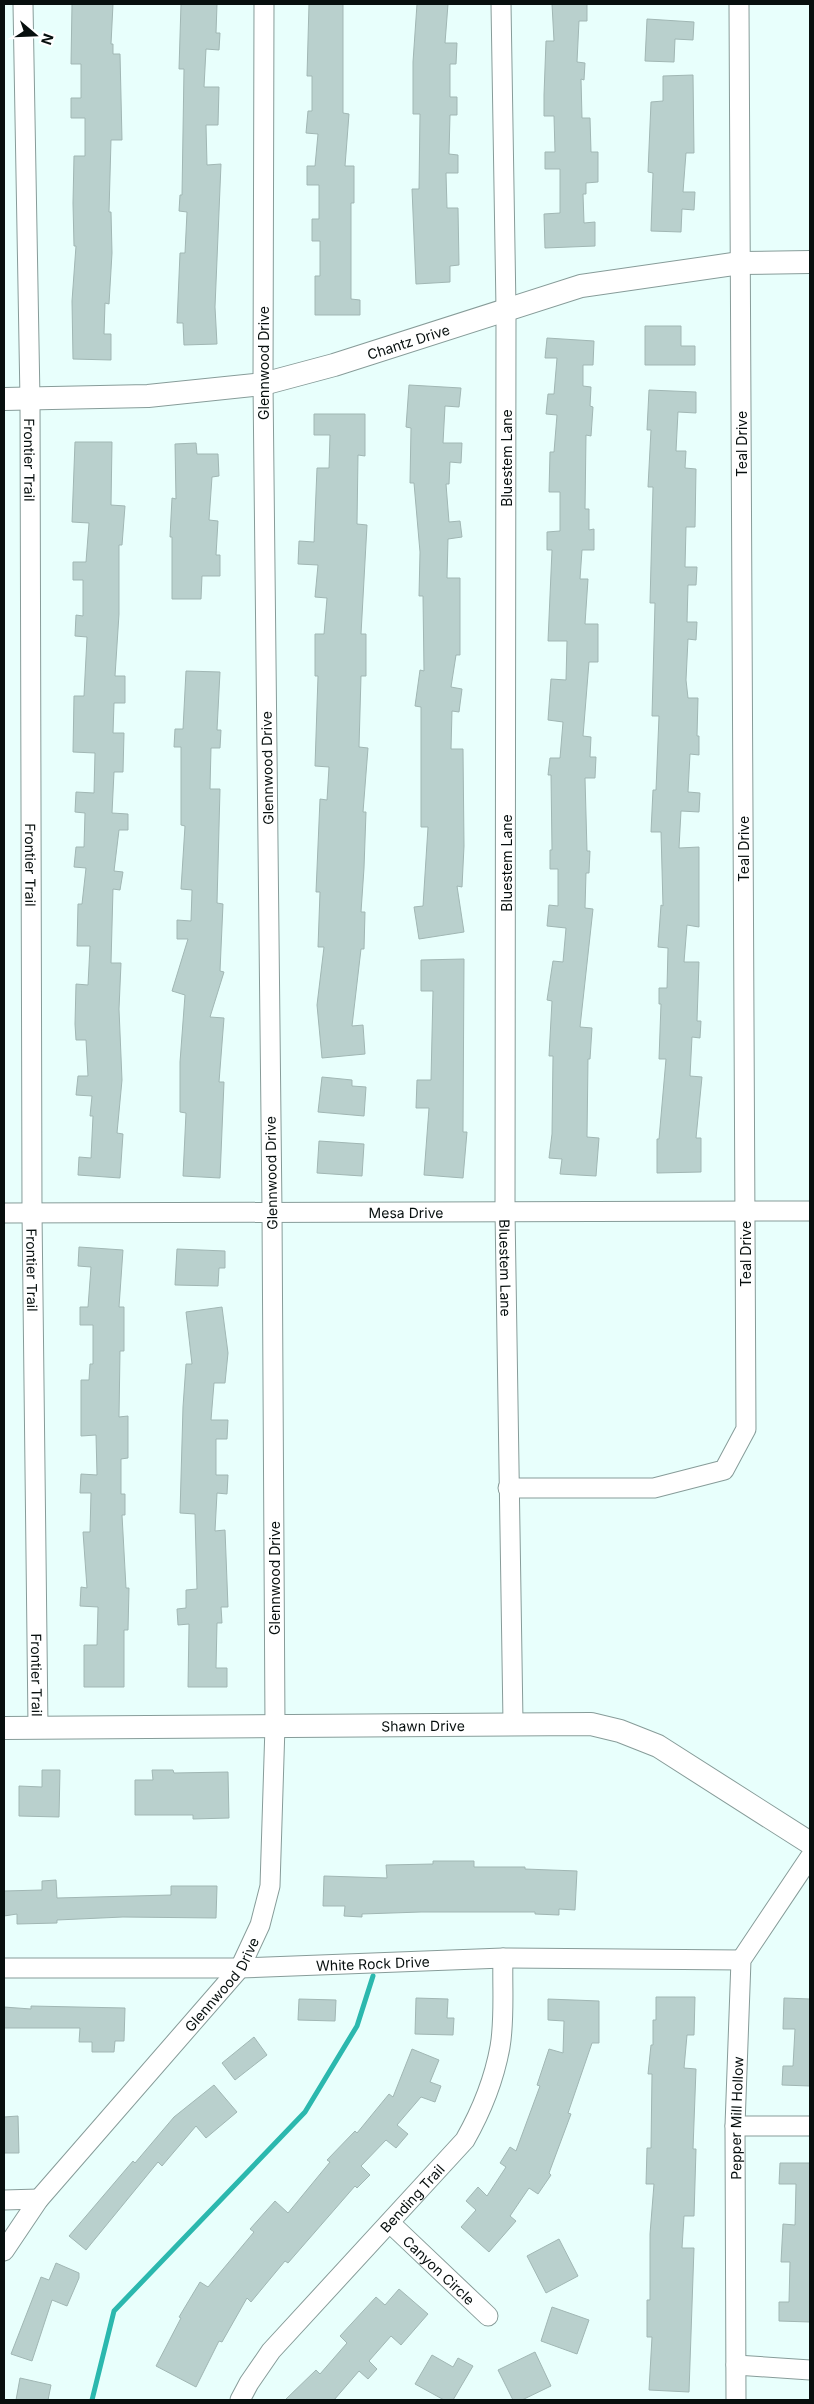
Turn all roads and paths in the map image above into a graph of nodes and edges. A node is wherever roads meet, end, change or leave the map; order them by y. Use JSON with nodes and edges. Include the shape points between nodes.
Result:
{"nodes":[{"id":1,"x":24,"y":4,"type":"edge"},
{"id":2,"x":264,"y":4,"type":"edge"},
{"id":3,"x":501,"y":4,"type":"edge"},
{"id":4,"x":739,"y":4,"type":"edge"},
{"id":5,"x":810,"y":262,"type":"edge"},
{"id":6,"x":740,"y":263,"type":"junction"},
{"id":7,"x":506,"y":309,"type":"junction"},
{"id":8,"x":263,"y":384,"type":"junction"},
{"id":9,"x":4,"y":399,"type":"edge"},
{"id":10,"x":30,"y":400,"type":"junction"},
{"id":11,"x":272,"y":1211,"type":"junction"},
{"id":12,"x":505,"y":1211,"type":"junction"},
{"id":13,"x":810,"y":1211,"type":"edge"},
{"id":14,"x":32,"y":1212,"type":"junction"},
{"id":15,"x":745,"y":1212,"type":"junction"},
{"id":16,"x":4,"y":1213,"type":"edge"},
{"id":17,"x":508,"y":1488,"type":"junction"},
{"id":18,"x":513,"y":1722,"type":"junction"},
{"id":19,"x":38,"y":1726,"type":"junction"},
{"id":20,"x":275,"y":1726,"type":"junction"},
{"id":21,"x":4,"y":1728,"type":"edge"},
{"id":22,"x":810,"y":1843,"type":"edge"},
{"id":23,"x":810,"y":1856,"type":"edge"},
{"id":24,"x":503,"y":1958,"type":"junction"},
{"id":25,"x":741,"y":1960,"type":"junction"},
{"id":26,"x":4,"y":1968,"type":"edge"},
{"id":27,"x":240,"y":1968,"type":"junction"},
{"id":28,"x":735,"y":2126,"type":"junction"},
{"id":29,"x":810,"y":2126,"type":"edge"},
{"id":30,"x":4,"y":2200,"type":"edge"},
{"id":31,"x":39,"y":2200,"type":"junction"},
{"id":32,"x":390,"y":2223,"type":"junction"},
{"id":33,"x":4,"y":2251,"type":"edge"},
{"id":34,"x":488,"y":2316,"type":"dead end"},
{"id":35,"x":736,"y":2366,"type":"junction"},
{"id":36,"x":810,"y":2370,"type":"edge"},
{"id":37,"x":240,"y":2400,"type":"edge"},
{"id":38,"x":736,"y":2400,"type":"edge"}],
"edges":[{"from":1,"to":10,"type":"street","name":"Frontier Trail"},
{"from":2,"to":8,"type":"street","name":"Glennwood Drive"},
{"from":3,"to":7,"type":"street","name":"Bluestem Lane"},
{"from":4,"to":6,"type":"street","name":"Teal Drive"},
{"from":5,"to":6,"type":"street","name":"Chantz Drive"},
{"from":6,"to":7,"type":"street","name":"Chantz Drive","via":[[581,286]]},
{"from":6,"to":15,"type":"street","name":"Teal Drive"},
{"from":7,"to":8,"type":"street","name":"Chantz Drive","via":[[334,365]]},
{"from":7,"to":12,"type":"street","name":"Bluestem Lane"},
{"from":8,"to":10,"type":"street","name":"Chantz Drive","via":[[148,396]]},
{"from":8,"to":11,"type":"street","name":"Glennwood Drive"},
{"from":9,"to":10,"type":"street","name":"Chantz Drive"},
{"from":10,"to":14,"type":"street","name":"Frontier Trail"},
{"from":11,"to":12,"type":"street","name":"Mesa Drive"},
{"from":11,"to":14,"type":"street","name":"Mesa Drive"},
{"from":11,"to":20,"type":"street","name":"Glennwood Drive"},
{"from":12,"to":15,"type":"street","name":"Mesa Drive"},
{"from":12,"to":17,"type":"street","name":"Bluestem Lane"},
{"from":13,"to":15,"type":"street","name":"Mesa Drive"},
{"from":14,"to":16,"type":"street","name":"Mesa Drive"},
{"from":14,"to":19,"type":"street","name":"Frontier Trail"},
{"from":15,"to":17,"type":"street","name":"Teal Drive","via":[[746,1430],[724,1470],[654,1488]]},
{"from":17,"to":18,"type":"street","name":"Bluestem Lane"},
{"from":18,"to":20,"type":"street","name":"Shawn Drive"},
{"from":18,"to":22,"type":"street","name":"Shawn Drive","via":[[591,1724],[658,1746]]},
{"from":19,"to":20,"type":"street","name":"Shawn Drive"},
{"from":19,"to":21,"type":"street","name":"Shawn Drive"},
{"from":20,"to":27,"type":"street","name":"Glennwood Drive","via":[[270,1886],[260,1925]]},
{"from":23,"to":25,"type":"street"},
{"from":24,"to":25,"type":"street","name":"White Rock Drive"},
{"from":24,"to":27,"type":"street","name":"White Rock Drive"},
{"from":24,"to":32,"type":"street","name":"Bending Trail","via":[[500,2045],[481,2111],[465,2140]]},
{"from":25,"to":28,"type":"street","name":"Pepper Mill Hollow"},
{"from":26,"to":27,"type":"street","name":"White Rock Drive"},
{"from":27,"to":31,"type":"street","name":"Glennwood Drive"},
{"from":28,"to":29,"type":"street"},
{"from":28,"to":35,"type":"street","name":"Pepper Mill Hollow"},
{"from":30,"to":31,"type":"street"},
{"from":31,"to":33,"type":"street","name":"Glennwood Drive"},
{"from":32,"to":34,"type":"street","name":"Canyon Circle"},
{"from":32,"to":37,"type":"street","name":"Bending Trail","via":[[271,2350]]},
{"from":35,"to":36,"type":"street"},
{"from":35,"to":38,"type":"street","name":"Pepper Mill Hollow"}]}
